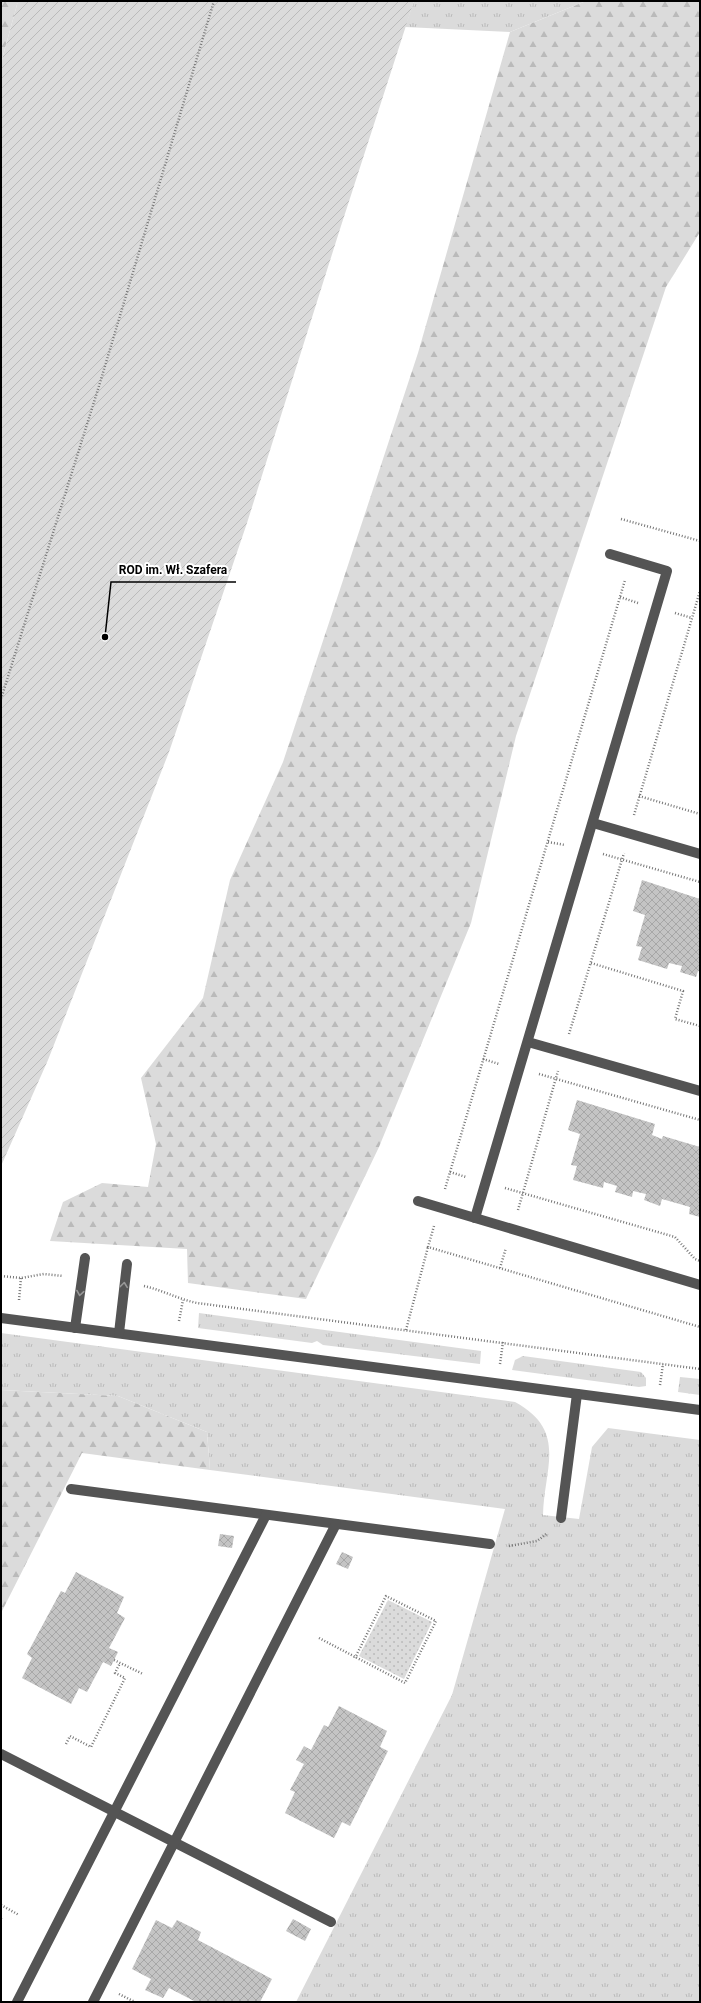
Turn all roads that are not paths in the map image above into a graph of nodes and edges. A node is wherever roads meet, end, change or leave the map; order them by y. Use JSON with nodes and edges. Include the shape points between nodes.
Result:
{"nodes":[{"id":1,"x":610,"y":554,"type":"dead end"},
{"id":2,"x":593,"y":823,"type":"junction"},
{"id":3,"x":700,"y":854,"type":"edge"},
{"id":4,"x":528,"y":1042,"type":"junction"},
{"id":5,"x":700,"y":1091,"type":"edge"},
{"id":6,"x":418,"y":1202,"type":"dead end"},
{"id":7,"x":475,"y":1218,"type":"junction"},
{"id":8,"x":85,"y":1258,"type":"dead end"},
{"id":9,"x":127,"y":1264,"type":"dead end"},
{"id":10,"x":700,"y":1285,"type":"edge"},
{"id":11,"x":1,"y":1318,"type":"edge"},
{"id":12,"x":75,"y":1328,"type":"junction"},
{"id":13,"x":119,"y":1333,"type":"junction"},
{"id":14,"x":577,"y":1394,"type":"junction"},
{"id":15,"x":700,"y":1410,"type":"edge"},
{"id":16,"x":71,"y":1489,"type":"dead end"},
{"id":17,"x":266,"y":1515,"type":"junction"},
{"id":18,"x":561,"y":1518,"type":"road end"},
{"id":19,"x":336,"y":1524,"type":"junction"},
{"id":20,"x":490,"y":1544,"type":"road end"},
{"id":21,"x":1,"y":1754,"type":"edge"},
{"id":22,"x":114,"y":1812,"type":"junction"},
{"id":23,"x":174,"y":1842,"type":"junction"},
{"id":24,"x":331,"y":1922,"type":"dead end"},
{"id":25,"x":17,"y":2002,"type":"edge"},
{"id":26,"x":93,"y":2002,"type":"edge"}],
"edges":[{"from":1,"to":2,"type":"street","via":[[667,571]]},
{"from":2,"to":3,"type":"street"},
{"from":2,"to":4,"type":"street"},
{"from":4,"to":5,"type":"street"},
{"from":4,"to":7,"type":"street"},
{"from":6,"to":7,"type":"street"},
{"from":7,"to":10,"type":"street"},
{"from":8,"to":12,"type":"street","one_way":true},
{"from":13,"to":9,"type":"street","one_way":true},
{"from":11,"to":12,"type":"street"},
{"from":12,"to":13,"type":"street"},
{"from":13,"to":14,"type":"street"},
{"from":14,"to":15,"type":"street"},
{"from":14,"to":18,"type":"street"},
{"from":16,"to":17,"type":"street"},
{"from":17,"to":19,"type":"street"},
{"from":17,"to":22,"type":"street"},
{"from":19,"to":20,"type":"street"},
{"from":19,"to":23,"type":"street"},
{"from":21,"to":22,"type":"street"},
{"from":22,"to":23,"type":"street"},
{"from":22,"to":25,"type":"street"},
{"from":23,"to":24,"type":"street"},
{"from":23,"to":26,"type":"street"}]}
